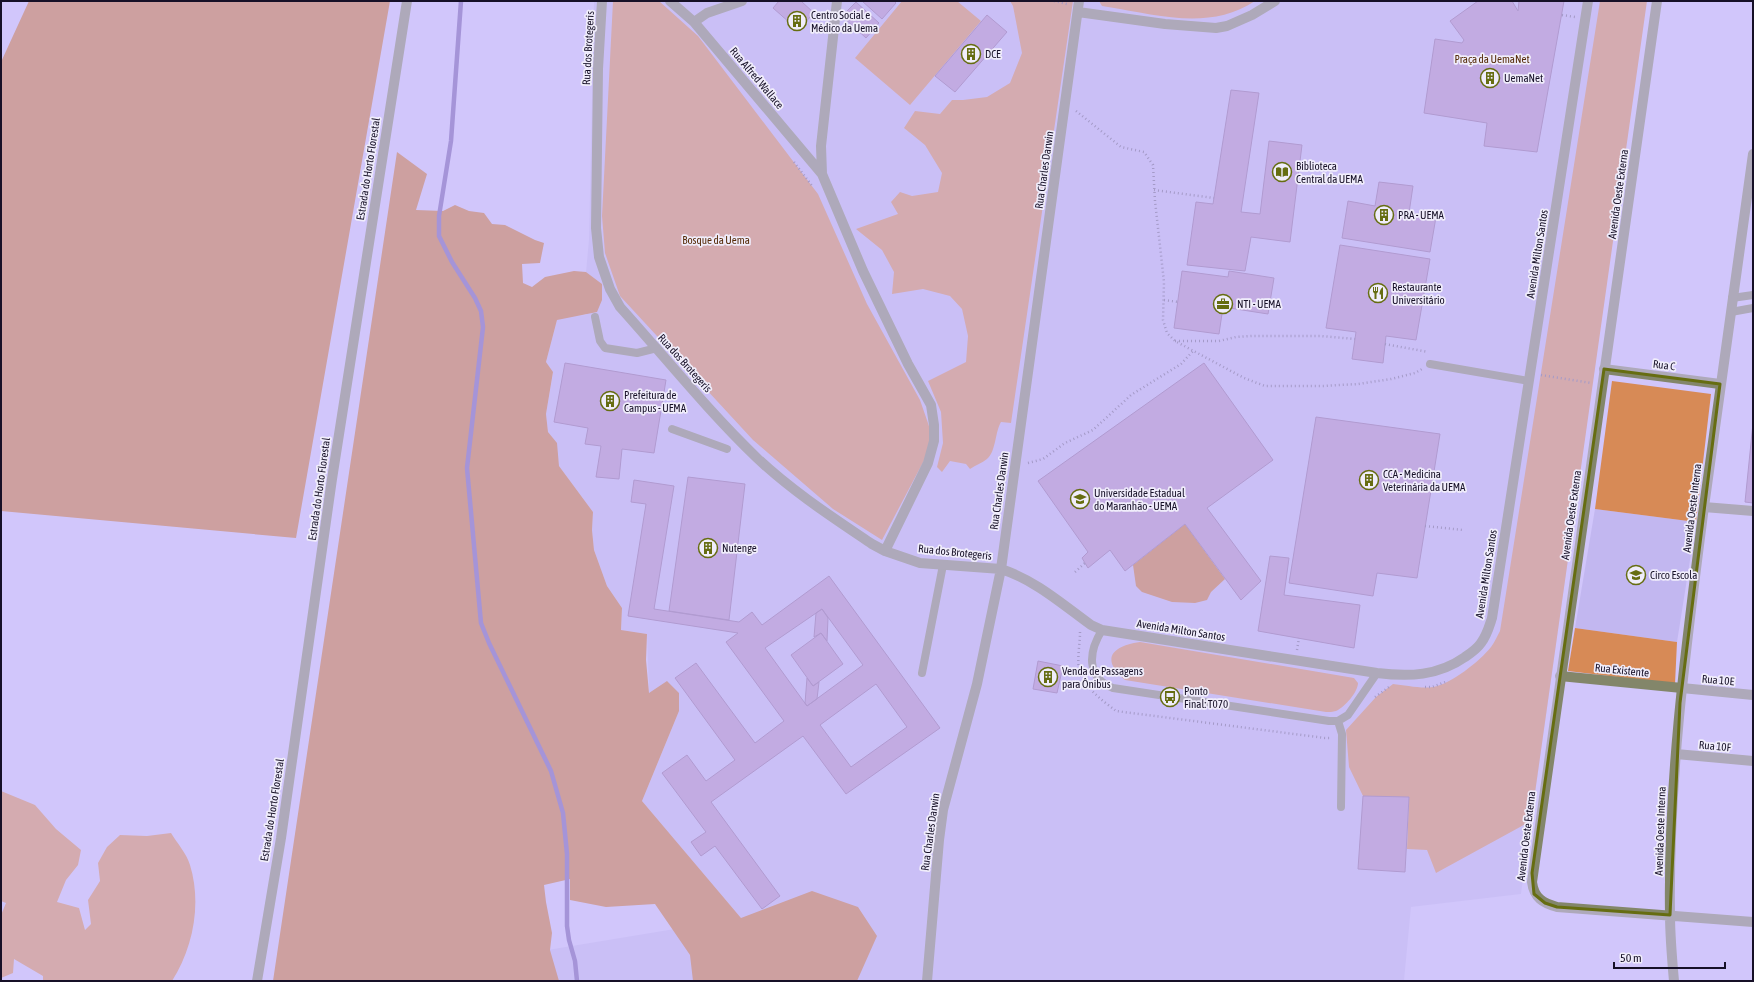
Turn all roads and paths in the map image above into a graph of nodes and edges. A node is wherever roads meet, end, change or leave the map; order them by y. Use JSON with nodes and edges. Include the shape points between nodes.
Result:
{"nodes":[{"id":1,"x":407,"y":1,"type":"edge"},
{"id":2,"x":602,"y":1,"type":"edge"},
{"id":3,"x":670,"y":1,"type":"edge"},
{"id":4,"x":742,"y":1,"type":"edge"},
{"id":5,"x":837,"y":1,"type":"edge"},
{"id":6,"x":1054,"y":1,"type":"edge"},
{"id":7,"x":1275,"y":1,"type":"edge"},
{"id":8,"x":1588,"y":1,"type":"edge"},
{"id":9,"x":1657,"y":1,"type":"edge"},
{"id":10,"x":1076,"y":6,"type":"edge"},
{"id":11,"x":694,"y":22,"type":"junction"},
{"id":12,"x":1076,"y":111,"type":"dead end"},
{"id":13,"x":1753,"y":154,"type":"edge"},
{"id":14,"x":790,"y":156,"type":"dead end"},
{"id":15,"x":822,"y":174,"type":"junction"},
{"id":16,"x":814,"y":188,"type":"dead end"},
{"id":17,"x":1154,"y":190,"type":"junction"},
{"id":18,"x":1214,"y":198,"type":"dead end"},
{"id":19,"x":1749,"y":207,"type":"edge"},
{"id":20,"x":1753,"y":295,"type":"edge"},
{"id":21,"x":1732,"y":298,"type":"junction"},
{"id":22,"x":1164,"y":300,"type":"junction"},
{"id":23,"x":1178,"y":302,"type":"dead end"},
{"id":24,"x":1753,"y":308,"type":"edge"},
{"id":25,"x":1730,"y":312,"type":"junction"},
{"id":26,"x":595,"y":317,"type":"dead end"},
{"id":27,"x":1355,"y":338,"type":"dead end"},
{"id":28,"x":1175,"y":341,"type":"junction"},
{"id":29,"x":657,"y":348,"type":"junction"},
{"id":30,"x":1194,"y":350,"type":"junction"},
{"id":31,"x":1430,"y":364,"type":"joint"},
{"id":32,"x":1604,"y":369,"type":"junction"},
{"id":33,"x":1534,"y":378,"type":"junction"},
{"id":34,"x":1602,"y":384,"type":"junction"},
{"id":35,"x":1720,"y":384,"type":"junction"},
{"id":36,"x":672,"y":429,"type":"dead end"},
{"id":37,"x":727,"y":449,"type":"dead end"},
{"id":38,"x":1027,"y":463,"type":"dead end"},
{"id":39,"x":1704,"y":506,"type":"junction"},
{"id":40,"x":1753,"y":511,"type":"edge"},
{"id":41,"x":1425,"y":526,"type":"dead end"},
{"id":42,"x":1463,"y":530,"type":"dead end"},
{"id":43,"x":885,"y":551,"type":"junction"},
{"id":44,"x":1085,"y":563,"type":"dead end"},
{"id":45,"x":943,"y":565,"type":"junction"},
{"id":46,"x":1001,"y":569,"type":"junction"},
{"id":47,"x":1075,"y":572,"type":"dead end"},
{"id":48,"x":1080,"y":617,"type":"junction"},
{"id":49,"x":1102,"y":630,"type":"junction"},
{"id":50,"x":922,"y":673,"type":"dead end"},
{"id":51,"x":1377,"y":673,"type":"junction"},
{"id":52,"x":1560,"y":676,"type":"junction"},
{"id":53,"x":1450,"y":680,"type":"dead end"},
{"id":54,"x":1393,"y":684,"type":"dead end"},
{"id":55,"x":1424,"y":687,"type":"dead end"},
{"id":56,"x":1681,"y":689,"type":"junction"},
{"id":57,"x":1753,"y":695,"type":"edge"},
{"id":58,"x":1371,"y":702,"type":"dead end"},
{"id":59,"x":1338,"y":721,"type":"junction"},
{"id":60,"x":1342,"y":734,"type":"junction"},
{"id":61,"x":1676,"y":754,"type":"junction"},
{"id":62,"x":1753,"y":761,"type":"edge"},
{"id":63,"x":1341,"y":807,"type":"dead end"},
{"id":64,"x":1670,"y":915,"type":"junction"},
{"id":65,"x":1753,"y":922,"type":"edge"},
{"id":66,"x":257,"y":981,"type":"edge"},
{"id":67,"x":927,"y":981,"type":"edge"},
{"id":68,"x":1674,"y":981,"type":"edge"}],
"edges":[{"from":1,"to":66,"type":"street","name":"Estrada do Horto Florestal","via":[[332,479],[281,838]]},
{"from":2,"to":29,"type":"street","name":"Rua dos Brotegeris","via":[[598,69],[596,206],[600,257],[610,290],[620,307]]},
{"from":3,"to":11,"type":"street","name":"Rua Alfred Wallace"},
{"from":4,"to":11,"type":"street","via":[[707,13]]},
{"from":5,"to":15,"type":"street","via":[[821,146]]},
{"from":6,"to":10,"type":"path"},
{"from":7,"to":10,"type":"street","via":[[1252,15],[1216,28],[1166,24]]},
{"from":8,"to":33,"type":"street","name":"Avenida Milton Santos"},
{"from":9,"to":32,"type":"street","name":"Avenida Oeste Externa"},
{"from":10,"to":46,"type":"street","name":"Rua Charles Darwin"},
{"from":11,"to":15,"type":"street","name":"Rua Alfred Wallace"},
{"from":12,"to":17,"type":"path","via":[[1121,148],[1144,152],[1153,165]]},
{"from":13,"to":19,"type":"street","name":"Avenida Oeste Interna"},
{"from":14,"to":16,"type":"path"},
{"from":15,"to":43,"type":"street","via":[[863,271],[931,405],[934,418],[934,441],[928,463]]},
{"from":17,"to":18,"type":"path"},
{"from":17,"to":22,"type":"path"},
{"from":19,"to":21,"type":"street","name":"Avenida Oeste Interna"},
{"from":20,"to":21,"type":"lane"},
{"from":21,"to":25,"type":"street","name":"Avenida Oeste Interna"},
{"from":22,"to":23,"type":"path"},
{"from":22,"to":28,"type":"path","via":[[1164,324],[1167,333]]},
{"from":24,"to":25,"type":"lane"},
{"from":25,"to":35,"type":"street","name":"Avenida Oeste Interna"},
{"from":26,"to":29,"type":"lane","via":[[600,341],[605,348],[637,353]]},
{"from":27,"to":28,"type":"path","via":[[1252,336],[1219,341]]},
{"from":28,"to":30,"type":"path"},
{"from":29,"to":43,"type":"street","name":"Rua dos Brotegeris","via":[[746,447],[780,478],[824,512]]},
{"from":30,"to":31,"type":"path","via":[[1244,378],[1265,386],[1358,384],[1392,379]]},
{"from":30,"to":38,"type":"path","via":[[1181,364],[1131,395],[1094,430],[1065,443],[1043,459]]},
{"from":31,"to":33,"type":"lane"},
{"from":32,"to":34,"type":"street","name":"Avenida Oeste Externa"},
{"from":32,"to":35,"type":"street","name":"Rua C"},
{"from":33,"to":34,"type":"path"},
{"from":33,"to":51,"type":"street","name":"Avenida Milton Santos","via":[[1488,631],[1476,650],[1459,662],[1436,672],[1408,676]]},
{"from":34,"to":52,"type":"street","name":"Avenida Oeste Externa"},
{"from":35,"to":39,"type":"street","name":"Avenida Oeste Interna"},
{"from":36,"to":37,"type":"lane"},
{"from":39,"to":40,"type":"street"},
{"from":39,"to":56,"type":"street","name":"Avenida Oeste Interna"},
{"from":41,"to":42,"type":"path"},
{"from":43,"to":45,"type":"street","name":"Rua dos Brotegeris","via":[[920,563]]},
{"from":44,"to":47,"type":"path"},
{"from":45,"to":46,"type":"street","name":"Rua dos Brotegeris"},
{"from":45,"to":50,"type":"lane"},
{"from":46,"to":48,"type":"street","name":"Avenida Milton Santos","via":[[1027,579]]},
{"from":46,"to":67,"type":"street","name":"Rua Charles Darwin","via":[[977,684],[943,810]]},
{"from":48,"to":49,"type":"street","name":"Avenida Milton Santos"},
{"from":48,"to":60,"type":"path","via":[[1079,670],[1092,691],[1116,711],[1325,738]]},
{"from":49,"to":51,"type":"street","name":"Avenida Milton Santos"},
{"from":49,"to":59,"type":"lane","via":[[1093,648],[1092,661],[1100,680],[1113,688]]},
{"from":51,"to":59,"type":"lane","via":[[1348,715]]},
{"from":52,"to":56,"type":"street","name":"Rua Existente"},
{"from":52,"to":64,"type":"street","name":"Avenida Oeste Externa","via":[[1533,867],[1534,894],[1545,903],[1558,907]]},
{"from":53,"to":55,"type":"path","via":[[1432,687]]},
{"from":54,"to":58,"type":"path"},
{"from":56,"to":57,"type":"street","name":"Rua 10E"},
{"from":56,"to":61,"type":"street","name":"Avenida Oeste Interna"},
{"from":59,"to":60,"type":"lane"},
{"from":60,"to":63,"type":"lane"},
{"from":61,"to":62,"type":"street","name":"Rua 10F"},
{"from":61,"to":64,"type":"street","name":"Avenida Oeste Interna"},
{"from":64,"to":65,"type":"street"},
{"from":64,"to":68,"type":"street","name":"Avenida Oeste Interna"}]}
